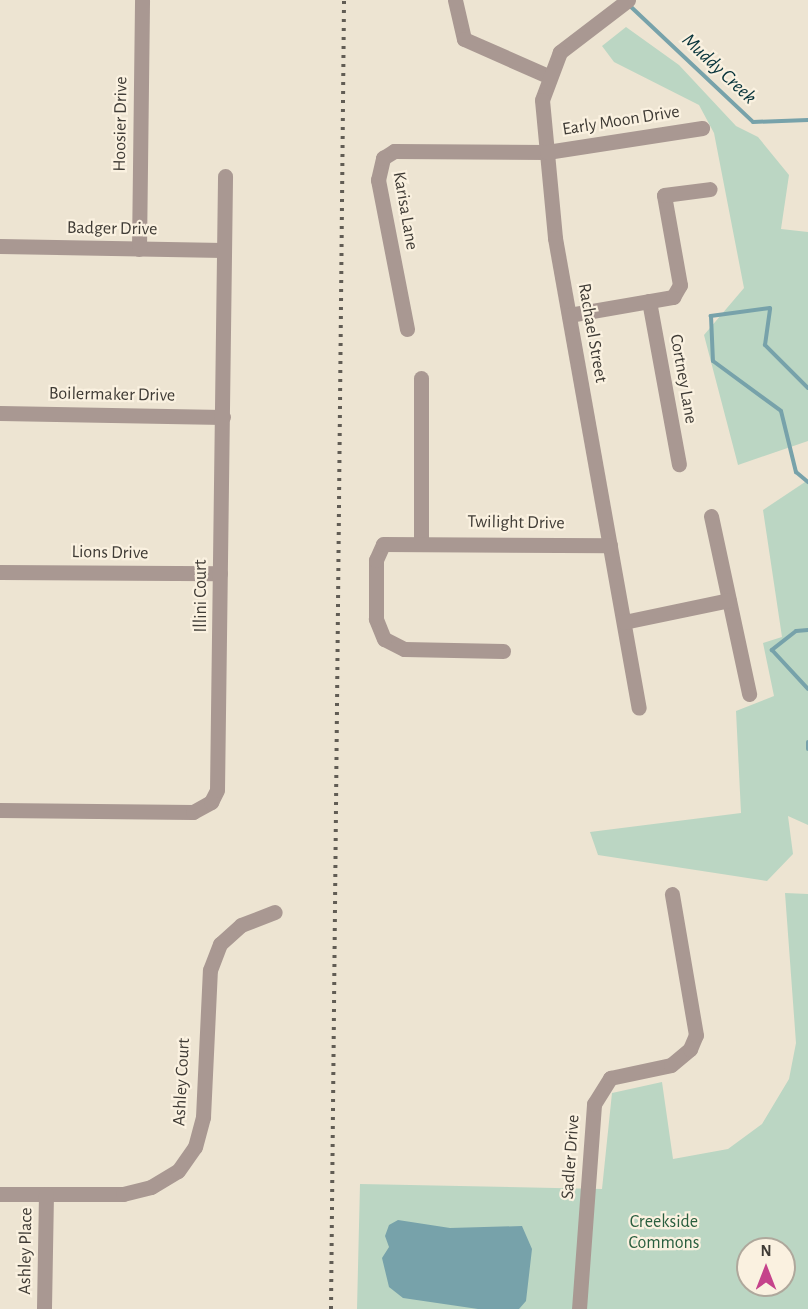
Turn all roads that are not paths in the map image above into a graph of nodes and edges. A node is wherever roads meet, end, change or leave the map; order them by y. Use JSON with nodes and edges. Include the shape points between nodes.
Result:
{"nodes":[{"id":1,"x":142,"y":0,"type":"edge"},
{"id":2,"x":455,"y":0,"type":"edge"},
{"id":3,"x":624,"y":3,"type":"edge"},
{"id":4,"x":548,"y":76,"type":"junction"},
{"id":5,"x":702,"y":128,"type":"dead end"},
{"id":6,"x":547,"y":152,"type":"junction"},
{"id":7,"x":225,"y":176,"type":"dead end"},
{"id":8,"x":710,"y":189,"type":"dead end"},
{"id":9,"x":0,"y":246,"type":"edge"},
{"id":10,"x":139,"y":249,"type":"junction"},
{"id":11,"x":224,"y":250,"type":"junction"},
{"id":12,"x":649,"y":301,"type":"junction"},
{"id":13,"x":569,"y":315,"type":"junction"},
{"id":14,"x":407,"y":329,"type":"dead end"},
{"id":15,"x":421,"y":378,"type":"dead end"},
{"id":16,"x":0,"y":412,"type":"edge"},
{"id":17,"x":222,"y":417,"type":"junction"},
{"id":18,"x":679,"y":464,"type":"dead end"},
{"id":19,"x":711,"y":516,"type":"dead end"},
{"id":20,"x":421,"y":540,"type":"junction"},
{"id":21,"x":610,"y":545,"type":"junction"},
{"id":22,"x":0,"y":572,"type":"edge"},
{"id":23,"x":220,"y":573,"type":"junction"},
{"id":24,"x":729,"y":600,"type":"junction"},
{"id":25,"x":624,"y":622,"type":"junction"},
{"id":26,"x":503,"y":651,"type":"dead end"},
{"id":27,"x":749,"y":694,"type":"dead end"},
{"id":28,"x":639,"y":708,"type":"dead end"},
{"id":29,"x":0,"y":810,"type":"edge"},
{"id":30,"x":672,"y":894,"type":"dead end"},
{"id":31,"x":275,"y":912,"type":"dead end"},
{"id":32,"x":0,"y":1194,"type":"edge"},
{"id":33,"x":46,"y":1194,"type":"junction"},
{"id":34,"x":44,"y":1308,"type":"edge"},
{"id":35,"x":579,"y":1309,"type":"edge"}],
"edges":[{"from":1,"to":10,"type":"street","name":"Hoosier Drive"},
{"from":2,"to":4,"type":"street","via":[[458,29],[474,47]]},
{"from":3,"to":4,"type":"street","name":"Rachael Street","via":[[570,40]]},
{"from":4,"to":6,"type":"street","name":"Rachael Street","via":[[542,100]]},
{"from":5,"to":6,"type":"street","name":"Early Moon Drive"},
{"from":6,"to":13,"type":"street","name":"Rachael Street"},
{"from":6,"to":14,"type":"street","name":"Karisa Lane","via":[[394,151],[383,158],[378,180]]},
{"from":7,"to":11,"type":"street","name":"Illini Court"},
{"from":8,"to":12,"type":"street","via":[[664,195],[680,285],[673,297]]},
{"from":9,"to":10,"type":"street","name":"Badger Drive"},
{"from":10,"to":11,"type":"street","name":"Badger Drive"},
{"from":11,"to":17,"type":"street","name":"Illini Court"},
{"from":12,"to":13,"type":"street"},
{"from":12,"to":18,"type":"street","name":"Cortney Lane"},
{"from":13,"to":21,"type":"street","name":"Rachael Street"},
{"from":15,"to":20,"type":"street"},
{"from":16,"to":17,"type":"street","name":"Boilermaker Drive"},
{"from":17,"to":23,"type":"street","name":"Illini Court"},
{"from":19,"to":24,"type":"street"},
{"from":20,"to":21,"type":"street","name":"Twilight Drive"},
{"from":20,"to":26,"type":"street","name":"Twilight Drive","via":[[393,540],[378,551],[376,619],[384,639],[404,648]]},
{"from":21,"to":25,"type":"street","name":"Rachael Street"},
{"from":22,"to":23,"type":"street","name":"Lions Drive"},
{"from":23,"to":29,"type":"street","name":"Illini Court","via":[[218,777],[211,802],[193,812]]},
{"from":24,"to":25,"type":"street"},
{"from":24,"to":27,"type":"street"},
{"from":25,"to":28,"type":"street","name":"Rachael Street"},
{"from":30,"to":35,"type":"street","name":"Sadler Drive","via":[[696,1035],[690,1049],[671,1065],[610,1078],[594,1104]]},
{"from":31,"to":33,"type":"street","name":"Ashley Court","via":[[241,925],[220,945],[210,969],[204,1000],[203,1117],[195,1147],[178,1171],[151,1187],[123,1194]]},
{"from":32,"to":33,"type":"street","name":"Ashley Court"},
{"from":33,"to":34,"type":"street","name":"Ashley Place"}]}
